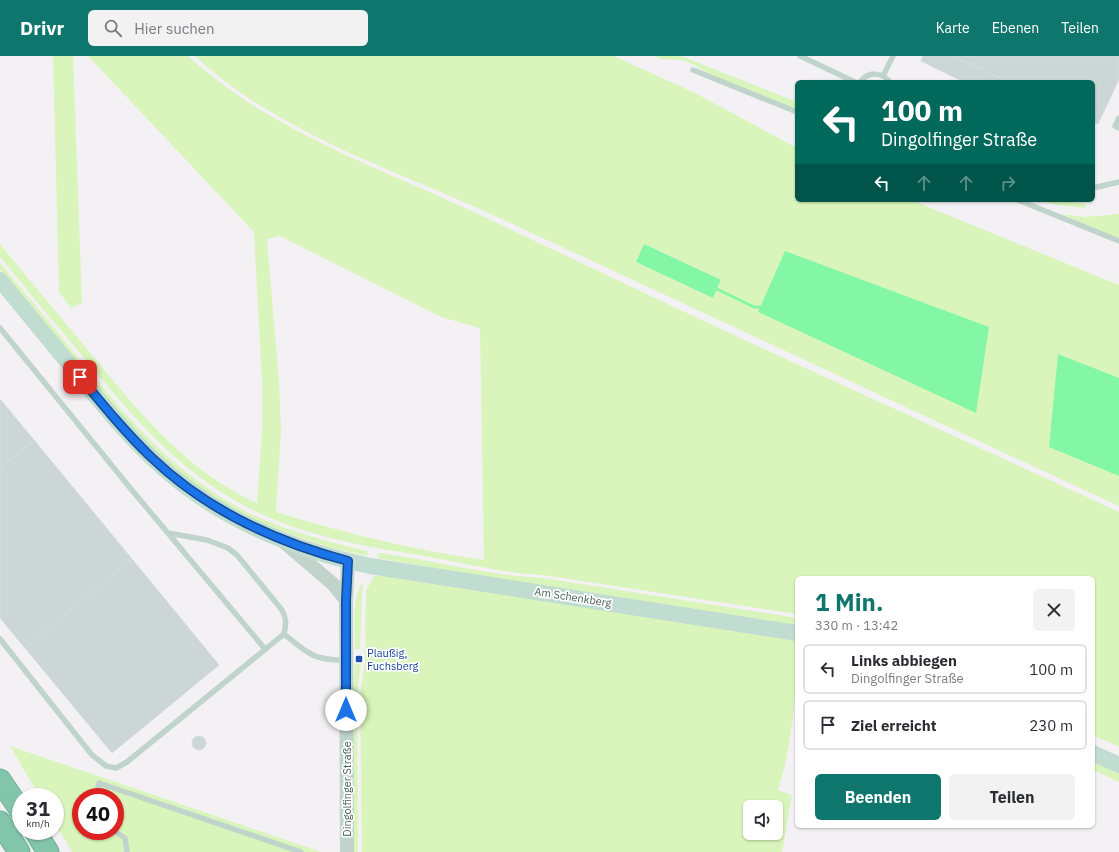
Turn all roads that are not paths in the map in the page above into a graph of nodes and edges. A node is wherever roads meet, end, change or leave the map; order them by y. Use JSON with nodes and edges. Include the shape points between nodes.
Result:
{"nodes":[{"id":1,"x":800,"y":56,"type":"edge"},
{"id":2,"x":893,"y":56,"type":"edge"},
{"id":3,"x":693,"y":70,"type":"dead end"},
{"id":4,"x":883,"y":76,"type":"junction"},
{"id":5,"x":851,"y":80,"type":"edge"},
{"id":6,"x":863,"y":80,"type":"edge"},
{"id":7,"x":888,"y":80,"type":"edge"},
{"id":8,"x":795,"y":111,"type":"edge"},
{"id":9,"x":1119,"y":118,"type":"edge"},
{"id":10,"x":1119,"y":128,"type":"edge"},
{"id":11,"x":1119,"y":182,"type":"edge"},
{"id":12,"x":1095,"y":188,"type":"edge"},
{"id":13,"x":1023,"y":202,"type":"edge"},
{"id":14,"x":1119,"y":242,"type":"edge"},
{"id":15,"x":0,"y":280,"type":"edge"},
{"id":16,"x":0,"y":328,"type":"edge"},
{"id":17,"x":168,"y":533,"type":"junction"},
{"id":18,"x":282,"y":540,"type":"junction"},
{"id":19,"x":348,"y":561,"type":"junction"},
{"id":20,"x":346,"y":600,"type":"junction"},
{"id":21,"x":795,"y":632,"type":"edge"},
{"id":22,"x":284,"y":634,"type":"junction"},
{"id":23,"x":0,"y":639,"type":"edge"},
{"id":24,"x":265,"y":649,"type":"junction"},
{"id":25,"x":346,"y":660,"type":"junction"},
{"id":26,"x":1095,"y":754,"type":"edge"},
{"id":27,"x":1119,"y":765,"type":"edge"},
{"id":28,"x":0,"y":780,"type":"edge"},
{"id":29,"x":98,"y":788,"type":"edge"},
{"id":30,"x":114,"y":788,"type":"edge"},
{"id":31,"x":124,"y":792,"type":"edge"},
{"id":32,"x":12,"y":798,"type":"edge"},
{"id":33,"x":0,"y":822,"type":"edge"},
{"id":34,"x":124,"y":837,"type":"edge"},
{"id":35,"x":41,"y":840,"type":"edge"},
{"id":36,"x":19,"y":852,"type":"edge"},
{"id":37,"x":48,"y":852,"type":"edge"},
{"id":38,"x":127,"y":852,"type":"edge"},
{"id":39,"x":301,"y":852,"type":"edge"},
{"id":40,"x":347,"y":852,"type":"edge"}],
"edges":[{"from":1,"to":5,"type":"lane"},
{"from":2,"to":4,"type":"lane"},
{"from":3,"to":8,"type":"lane"},
{"from":4,"to":6,"type":"lane","via":[[869,75]]},
{"from":4,"to":7,"type":"lane"},
{"from":9,"to":10,"type":"lane","via":[[1115,126]]},
{"from":11,"to":12,"type":"lane"},
{"from":13,"to":14,"type":"lane"},
{"from":15,"to":18,"type":"main road","via":[[117,422],[152,458],[182,484],[214,505],[240,521]]},
{"from":16,"to":17,"type":"lane"},
{"from":17,"to":22,"type":"lane","via":[[218,544],[237,555],[282,610],[286,617]]},
{"from":17,"to":24,"type":"lane"},
{"from":18,"to":19,"type":"main road"},
{"from":18,"to":20,"type":"street","via":[[333,584]]},
{"from":19,"to":20,"type":"street","name":"Dingolfinger Straße"},
{"from":19,"to":21,"type":"main road","name":"Am Schenkberg"},
{"from":20,"to":25,"type":"street","name":"Dingolfinger Straße"},
{"from":22,"to":24,"type":"lane"},
{"from":22,"to":25,"type":"lane","via":[[307,654],[332,660]]},
{"from":23,"to":24,"type":"lane","via":[[92,755],[106,766],[116,768],[127,762]]},
{"from":25,"to":40,"type":"street","name":"Dingolfinger Straße"},
{"from":26,"to":27,"type":"main road"},
{"from":28,"to":32,"type":"highway"},
{"from":29,"to":30,"type":"lane","via":[[99,783]]},
{"from":31,"to":39,"type":"lane"},
{"from":33,"to":36,"type":"highway"},
{"from":34,"to":38,"type":"lane"},
{"from":35,"to":37,"type":"highway"}]}
